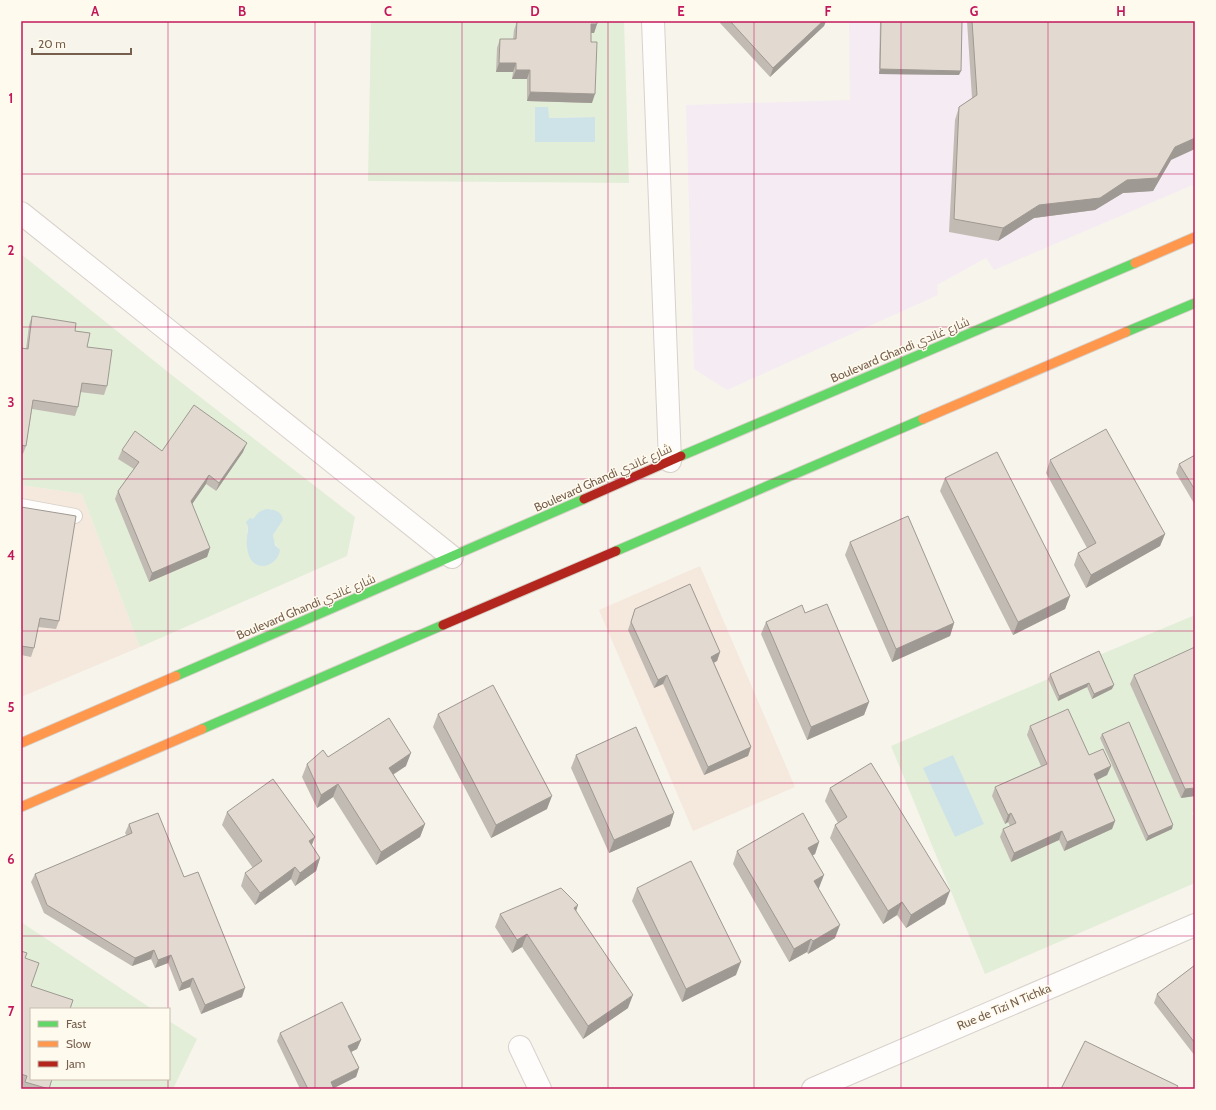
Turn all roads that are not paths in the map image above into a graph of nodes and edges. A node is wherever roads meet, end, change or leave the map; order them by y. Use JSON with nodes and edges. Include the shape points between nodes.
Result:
{"nodes":[{"id":1,"x":653,"y":21,"type":"edge"},
{"id":2,"x":21,"y":212,"type":"edge"},
{"id":3,"x":1195,"y":237,"type":"edge"},
{"id":4,"x":1195,"y":303,"type":"edge"},
{"id":5,"x":670,"y":461,"type":"junction"},
{"id":6,"x":21,"y":506,"type":"edge"},
{"id":7,"x":74,"y":516,"type":"edge"},
{"id":8,"x":452,"y":557,"type":"junction"},
{"id":9,"x":21,"y":744,"type":"edge"},
{"id":10,"x":21,"y":807,"type":"edge"},
{"id":11,"x":1195,"y":925,"type":"edge"},
{"id":12,"x":520,"y":1047,"type":"dead end"},
{"id":13,"x":540,"y":1089,"type":"edge"},
{"id":14,"x":813,"y":1089,"type":"edge"}],
"edges":[{"from":1,"to":5,"type":"street"},
{"from":2,"to":8,"type":"street"},
{"from":3,"to":5,"type":"main road","name":"Boulevard Ghandi شارع غاندي"},
{"from":4,"to":10,"type":"main road"},
{"from":5,"to":8,"type":"main road","name":"Boulevard Ghandi شارع غاندي"},
{"from":6,"to":7,"type":"lane"},
{"from":8,"to":9,"type":"main road","name":"Boulevard Ghandi شارع غاندي"},
{"from":11,"to":14,"type":"street","name":"Rue de Tizi N Tichka"},
{"from":12,"to":13,"type":"street"}]}
